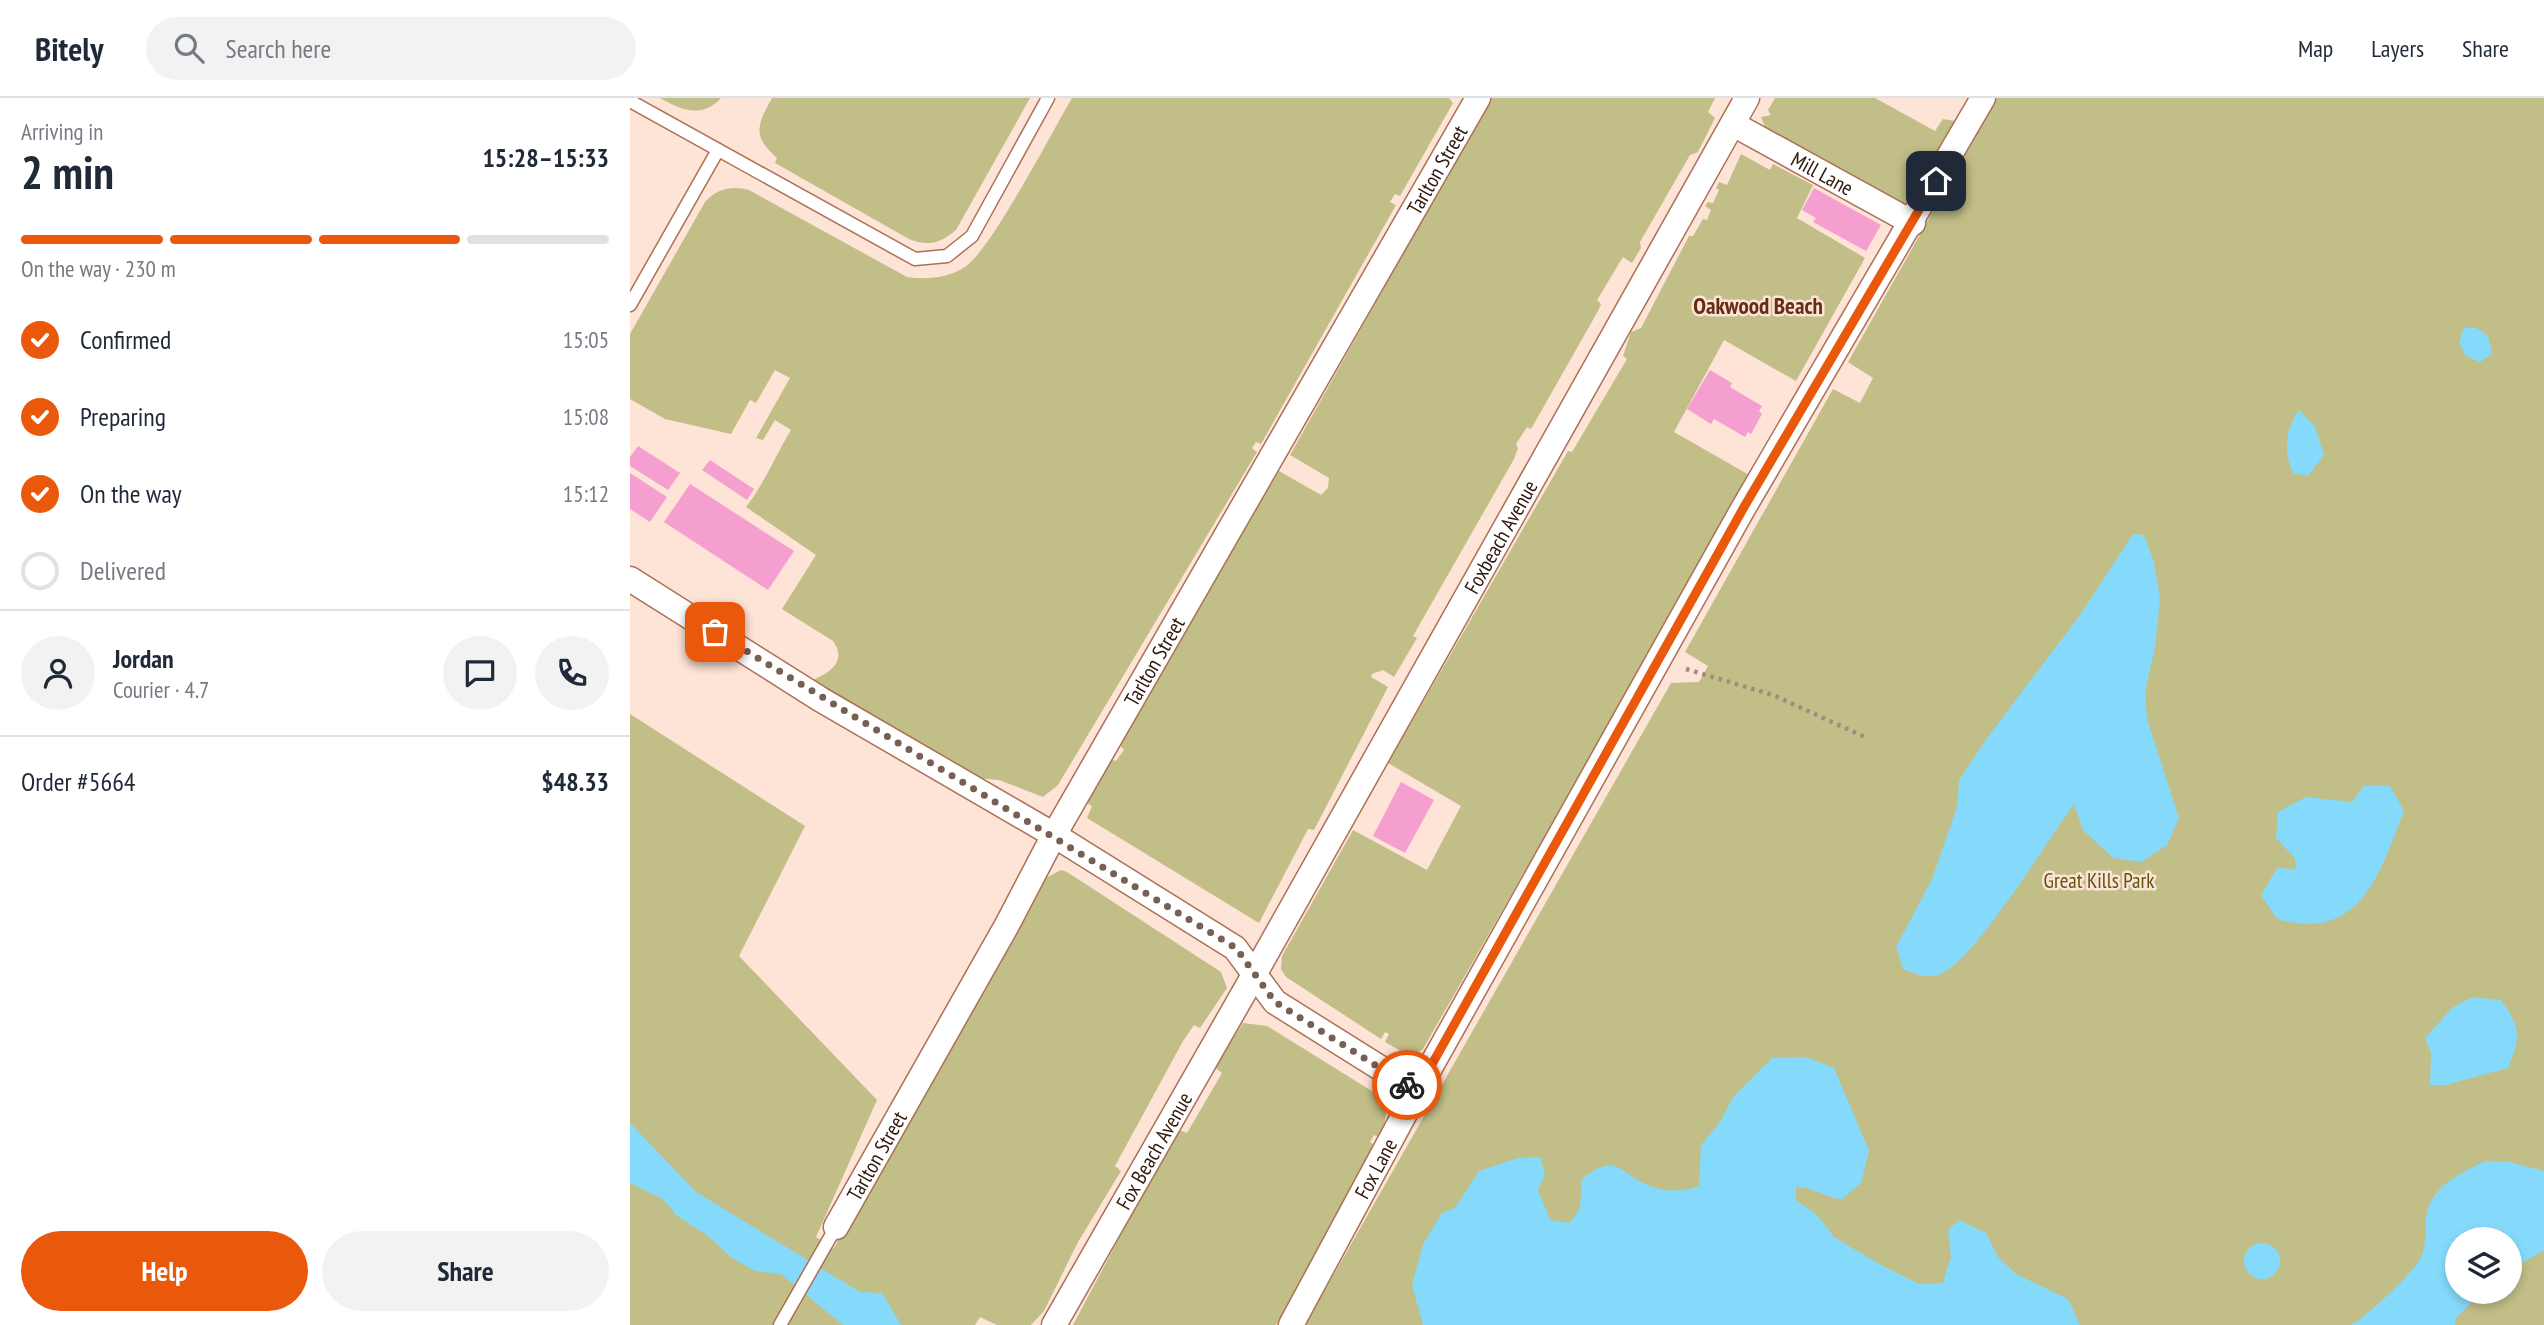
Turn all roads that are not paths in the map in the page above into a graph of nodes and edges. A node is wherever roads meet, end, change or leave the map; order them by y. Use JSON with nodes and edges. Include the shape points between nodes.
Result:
{"nodes":[{"id":1,"x":1048,"y":98,"type":"edge"},
{"id":2,"x":1478,"y":98,"type":"edge"},
{"id":3,"x":1747,"y":98,"type":"edge"},
{"id":4,"x":1983,"y":98,"type":"edge"},
{"id":5,"x":630,"y":102,"type":"edge"},
{"id":6,"x":1733,"y":124,"type":"junction"},
{"id":7,"x":718,"y":150,"type":"junction"},
{"id":8,"x":1913,"y":223,"type":"junction"},
{"id":9,"x":630,"y":305,"type":"edge"},
{"id":10,"x":630,"y":579,"type":"edge"},
{"id":11,"x":1054,"y":835,"type":"junction"},
{"id":12,"x":1254,"y":975,"type":"junction"},
{"id":13,"x":1417,"y":1091,"type":"junction"},
{"id":14,"x":836,"y":1227,"type":"joint"},
{"id":15,"x":781,"y":1323,"type":"edge"},
{"id":16,"x":1054,"y":1325,"type":"edge"},
{"id":17,"x":1291,"y":1325,"type":"edge"}],
"edges":[{"from":1,"to":7,"type":"lane","via":[[972,236],[960,248],[930,260],[915,259]]},
{"from":2,"to":11,"type":"street","name":"Tarlton Street"},
{"from":3,"to":6,"type":"street","name":"Foxbeach Avenue"},
{"from":4,"to":8,"type":"street","name":"Fox Lane"},
{"from":5,"to":7,"type":"lane"},
{"from":6,"to":8,"type":"street","name":"Mill Lane"},
{"from":6,"to":12,"type":"street","name":"Foxbeach Avenue"},
{"from":7,"to":9,"type":"lane"},
{"from":8,"to":13,"type":"street","name":"Fox Lane","via":[[1744,507]]},
{"from":10,"to":11,"type":"street","via":[[821,699]]},
{"from":11,"to":12,"type":"street","via":[[1236,948]]},
{"from":11,"to":14,"type":"street","name":"Tarlton Street"},
{"from":12,"to":13,"type":"street","via":[[1275,1002]]},
{"from":12,"to":16,"type":"street","name":"Fox Beach Avenue"},
{"from":13,"to":17,"type":"street","name":"Fox Lane"},
{"from":14,"to":15,"type":"lane"}]}
